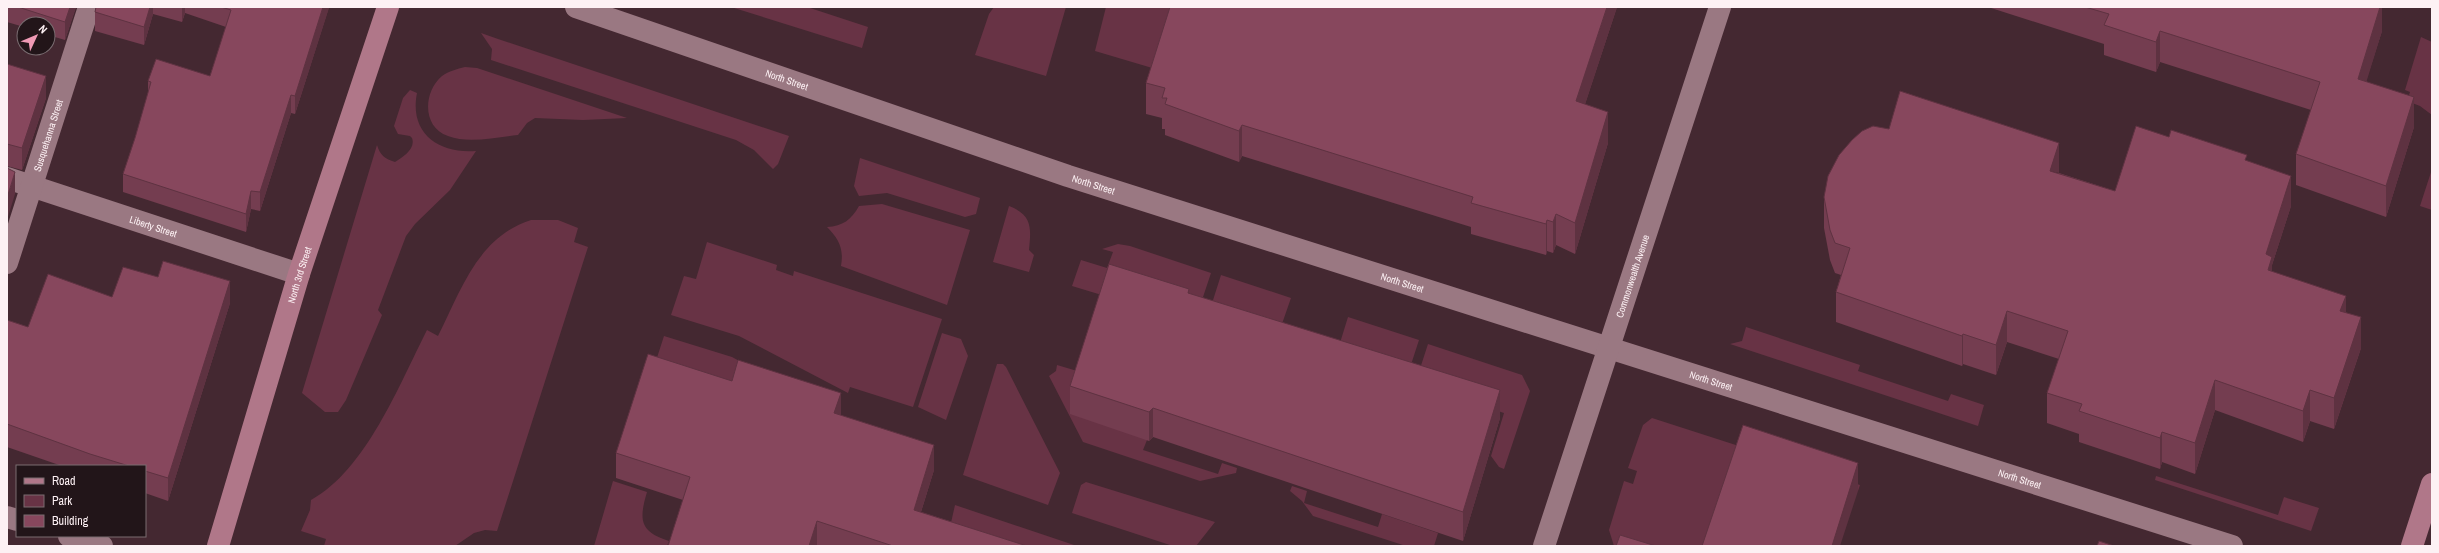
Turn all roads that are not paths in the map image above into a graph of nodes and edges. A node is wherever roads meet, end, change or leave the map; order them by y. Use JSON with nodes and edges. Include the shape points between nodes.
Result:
{"nodes":[{"id":1,"x":89,"y":7,"type":"edge"},
{"id":2,"x":388,"y":7,"type":"edge"},
{"id":3,"x":576,"y":7,"type":"edge"},
{"id":4,"x":1720,"y":7,"type":"edge"},
{"id":5,"x":7,"y":178,"type":"edge"},
{"id":6,"x":31,"y":187,"type":"junction"},
{"id":7,"x":7,"y":263,"type":"edge"},
{"id":8,"x":299,"y":274,"type":"junction"},
{"id":9,"x":1609,"y":347,"type":"junction"},
{"id":10,"x":2432,"y":484,"type":"edge"},
{"id":11,"x":72,"y":537,"type":"edge"},
{"id":12,"x":102,"y":546,"type":"edge"},
{"id":13,"x":218,"y":546,"type":"edge"},
{"id":14,"x":1544,"y":546,"type":"edge"},
{"id":15,"x":2232,"y":546,"type":"edge"},
{"id":16,"x":2412,"y":546,"type":"edge"}],
"edges":[{"from":1,"to":6,"type":"street","name":"Susquehanna Street"},
{"from":2,"to":8,"type":"main road","name":"North 3rd Street"},
{"from":3,"to":9,"type":"street","name":"North Street","via":[[1055,172]]},
{"from":4,"to":9,"type":"street","name":"Commonwealth Avenue"},
{"from":5,"to":6,"type":"street","name":"Liberty Street"},
{"from":6,"to":7,"type":"street","name":"Susquehanna Street"},
{"from":6,"to":8,"type":"street","name":"Liberty Street"},
{"from":8,"to":13,"type":"main road","name":"North 3rd Street"},
{"from":9,"to":14,"type":"street","name":"Commonwealth Avenue"},
{"from":9,"to":15,"type":"street","name":"North Street"},
{"from":10,"to":16,"type":"main road"},
{"from":11,"to":12,"type":"street"}]}
